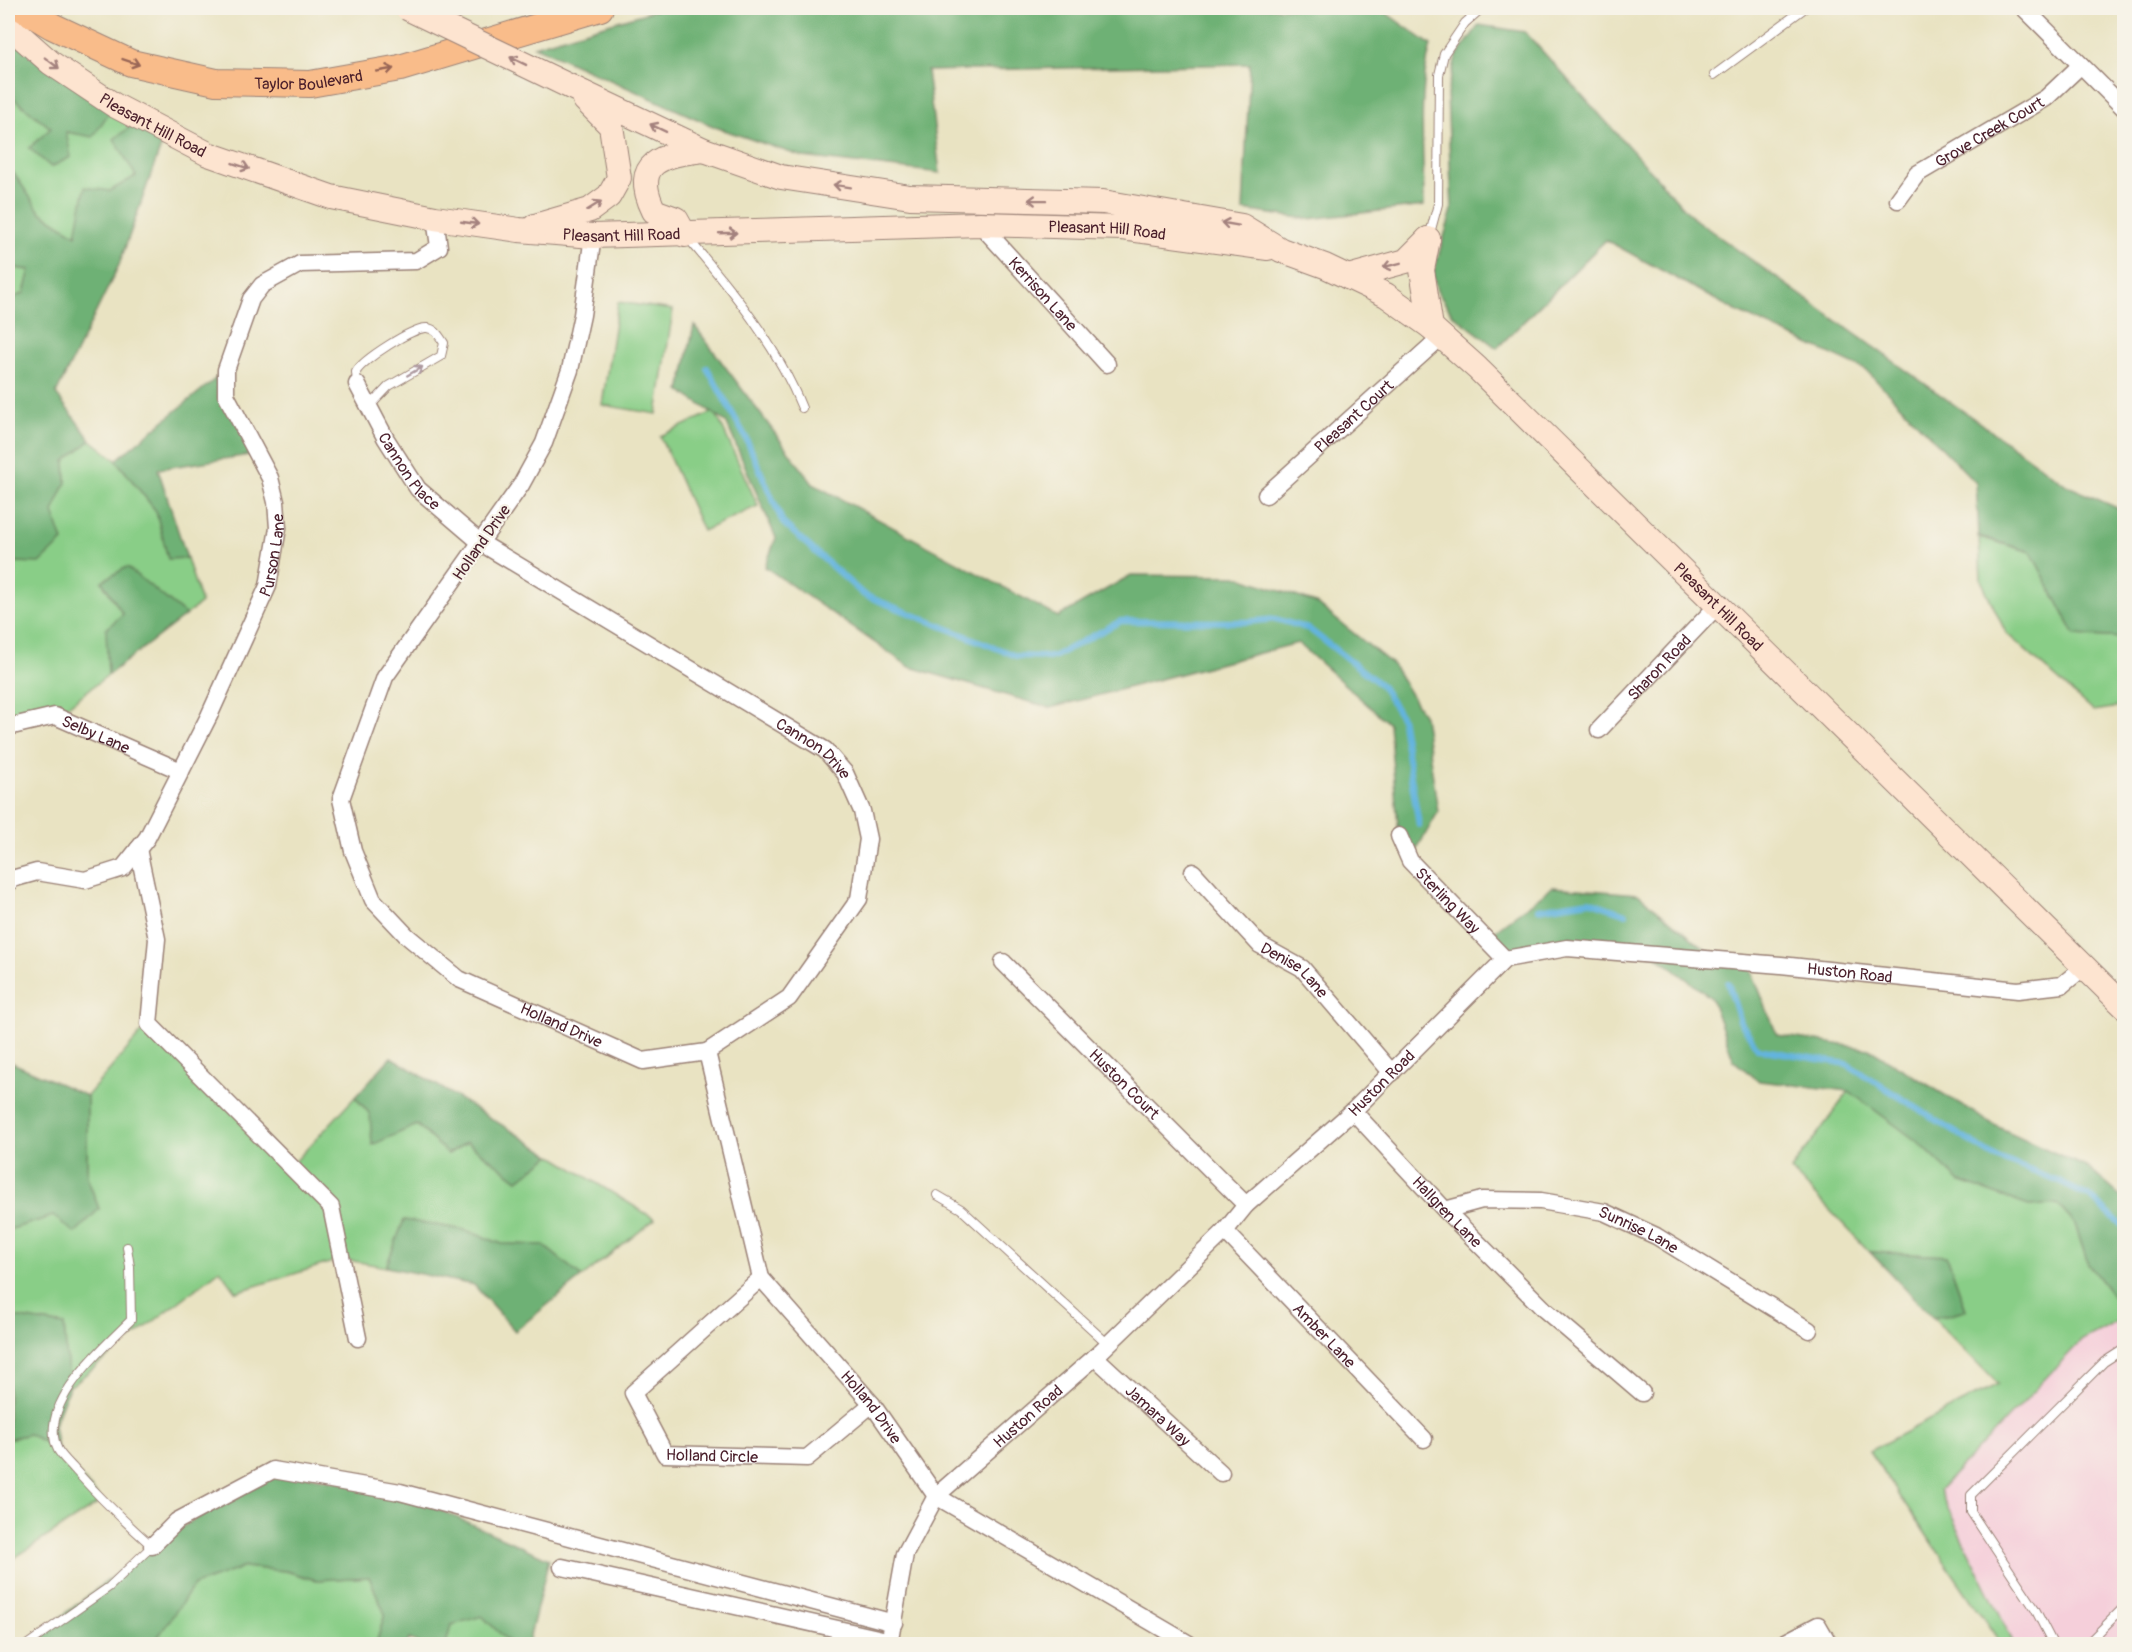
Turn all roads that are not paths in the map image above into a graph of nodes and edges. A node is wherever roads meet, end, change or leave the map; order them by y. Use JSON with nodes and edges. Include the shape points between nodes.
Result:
{"nodes":[{"id":1,"x":22,"y":8,"type":"edge"},
{"id":2,"x":407,"y":8,"type":"edge"},
{"id":3,"x":600,"y":8,"type":"edge"},
{"id":4,"x":1482,"y":8,"type":"edge"},
{"id":5,"x":1805,"y":8,"type":"edge"},
{"id":6,"x":2024,"y":8,"type":"edge"},
{"id":7,"x":8,"y":26,"type":"edge"},
{"id":8,"x":2081,"y":65,"type":"junction"},
{"id":9,"x":1714,"y":75,"type":"dead end"},
{"id":10,"x":571,"y":87,"type":"junction"},
{"id":11,"x":2124,"y":108,"type":"edge"},
{"id":12,"x":704,"y":150,"type":"junction"},
{"id":13,"x":1898,"y":200,"type":"dead end"},
{"id":14,"x":435,"y":218,"type":"junction"},
{"id":15,"x":980,"y":224,"type":"junction"},
{"id":16,"x":519,"y":230,"type":"junction"},
{"id":17,"x":685,"y":235,"type":"junction"},
{"id":18,"x":593,"y":236,"type":"junction"},
{"id":19,"x":1428,"y":239,"type":"junction"},
{"id":20,"x":1281,"y":250,"type":"junction"},
{"id":21,"x":1348,"y":277,"type":"junction"},
{"id":22,"x":1437,"y":332,"type":"junction"},
{"id":23,"x":1107,"y":364,"type":"dead end"},
{"id":24,"x":357,"y":384,"type":"joint"},
{"id":25,"x":369,"y":407,"type":"junction"},
{"id":26,"x":802,"y":408,"type":"dead end"},
{"id":27,"x":1266,"y":495,"type":"dead end"},
{"id":28,"x":481,"y":543,"type":"junction"},
{"id":29,"x":1718,"y":605,"type":"junction"},
{"id":30,"x":8,"y":727,"type":"edge"},
{"id":31,"x":1599,"y":730,"type":"dead end"},
{"id":32,"x":181,"y":771,"type":"junction"},
{"id":33,"x":1399,"y":836,"type":"dead end"},
{"id":34,"x":138,"y":849,"type":"junction"},
{"id":35,"x":1193,"y":872,"type":"dead end"},
{"id":36,"x":8,"y":884,"type":"edge"},
{"id":37,"x":1505,"y":959,"type":"junction"},
{"id":38,"x":1003,"y":962,"type":"dead end"},
{"id":39,"x":2085,"y":966,"type":"junction"},
{"id":40,"x":2124,"y":1006,"type":"edge"},
{"id":41,"x":707,"y":1052,"type":"junction"},
{"id":42,"x":1392,"y":1073,"type":"junction"},
{"id":43,"x":1353,"y":1111,"type":"junction"},
{"id":44,"x":937,"y":1195,"type":"dead end"},
{"id":45,"x":1246,"y":1205,"type":"junction"},
{"id":46,"x":1445,"y":1210,"type":"junction"},
{"id":47,"x":1225,"y":1231,"type":"junction"},
{"id":48,"x":127,"y":1247,"type":"dead end"},
{"id":49,"x":761,"y":1278,"type":"junction"},
{"id":50,"x":1809,"y":1330,"type":"dead end"},
{"id":51,"x":358,"y":1338,"type":"dead end"},
{"id":52,"x":1108,"y":1344,"type":"junction"},
{"id":53,"x":2124,"y":1349,"type":"edge"},
{"id":54,"x":1095,"y":1357,"type":"junction"},
{"id":55,"x":1642,"y":1393,"type":"dead end"},
{"id":56,"x":872,"y":1404,"type":"junction"},
{"id":57,"x":1424,"y":1438,"type":"dead end"},
{"id":58,"x":1221,"y":1473,"type":"dead end"},
{"id":59,"x":936,"y":1496,"type":"junction"},
{"id":60,"x":152,"y":1545,"type":"junction"},
{"id":61,"x":562,"y":1567,"type":"dead end"},
{"id":62,"x":2124,"y":1607,"type":"edge"},
{"id":63,"x":894,"y":1623,"type":"junction"},
{"id":64,"x":890,"y":1643,"type":"edge"},
{"id":65,"x":28,"y":1644,"type":"edge"},
{"id":66,"x":1189,"y":1644,"type":"edge"},
{"id":67,"x":1782,"y":1644,"type":"edge"},
{"id":68,"x":1829,"y":1644,"type":"edge"},
{"id":69,"x":2053,"y":1644,"type":"edge"},
{"id":70,"x":2087,"y":1644,"type":"edge"}],
"edges":[{"from":1,"to":3,"type":"main road","name":"Taylor Boulevard","one_way":true,"via":[[131,63],[216,82],[310,84],[400,68]]},
{"from":10,"to":2,"type":"main road","name":"Pleasant Hill Road","one_way":true,"bridge":true},
{"from":4,"to":19,"type":"lane","via":[[1465,23],[1444,54],[1439,75],[1438,204]]},
{"from":5,"to":9,"type":"lane"},
{"from":6,"to":8,"type":"street"},
{"from":7,"to":14,"type":"main road","name":"Pleasant Hill Road","one_way":true,"via":[[51,63],[114,105],[208,154],[331,197]]},
{"from":8,"to":11,"type":"street"},
{"from":8,"to":13,"type":"street","name":"Grove Creek Court","via":[[2046,98],[1917,174]]},
{"from":12,"to":10,"type":"main road","name":"Pleasant Hill Road","one_way":true},
{"from":16,"to":10,"type":"main road","one_way":true,"via":[[591,210],[609,196],[619,178],[611,126]]},
{"from":12,"to":17,"type":"main road","via":[[669,155],[653,164],[646,177],[645,189],[654,211],[676,219]]},
{"from":20,"to":12,"type":"main road","name":"Pleasant Hill Road","one_way":true,"via":[[1242,226],[1103,202],[910,197],[782,177]]},
{"from":14,"to":16,"type":"main road","name":"Pleasant Hill Road","one_way":true},
{"from":14,"to":32,"type":"street","name":"Purson Lane","via":[[439,247],[416,261],[300,264],[262,285],[251,299],[226,370],[226,395],[270,478],[278,528],[268,586]]},
{"from":17,"to":15,"type":"main road","name":"Pleasant Hill Road","one_way":true},
{"from":15,"to":20,"type":"main road","name":"Pleasant Hill Road","via":[[1122,228]]},
{"from":15,"to":23,"type":"street","name":"Kerrison Lane"},
{"from":16,"to":18,"type":"main road","name":"Pleasant Hill Road"},
{"from":17,"to":18,"type":"main road","name":"Pleasant Hill Road"},
{"from":17,"to":26,"type":"lane","via":[[763,336],[790,376]]},
{"from":18,"to":28,"type":"street","name":"Holland Drive","via":[[570,370],[544,443]]},
{"from":19,"to":21,"type":"main road","one_way":true,"via":[[1406,261]]},
{"from":19,"to":22,"type":"main road","via":[[1422,270]]},
{"from":20,"to":21,"type":"main road","name":"Pleasant Hill Road"},
{"from":21,"to":22,"type":"main road","name":"Pleasant Hill Road","via":[[1386,295]]},
{"from":22,"to":27,"type":"street","name":"Pleasant Court"},
{"from":22,"to":29,"type":"main road","name":"Pleasant Hill Road"},
{"from":24,"to":25,"type":"street","name":"Cannon Place"},
{"from":25,"to":24,"type":"lane","one_way":true,"via":[[389,386],[441,356],[444,343],[430,328],[414,332],[365,360],[356,372]]},
{"from":25,"to":28,"type":"street","name":"Cannon Place","via":[[418,489]]},
{"from":28,"to":41,"type":"street","name":"Cannon Drive","via":[[825,750],[844,773],[862,812],[868,839],[860,899],[789,998]]},
{"from":28,"to":41,"type":"street","name":"Holland Drive","via":[[385,677],[341,799],[353,851],[373,900],[407,936],[459,979],[643,1061]]},
{"from":29,"to":31,"type":"street","name":"Sharon Road"},
{"from":29,"to":39,"type":"main road","name":"Pleasant Hill Road"},
{"from":30,"to":32,"type":"street","name":"Selby Lane","via":[[55,717]]},
{"from":32,"to":34,"type":"street","name":"Purson Lane"},
{"from":33,"to":37,"type":"street","name":"Sterling Way","via":[[1410,861]]},
{"from":34,"to":36,"type":"street","name":"Purson Lane","via":[[123,868],[85,880],[37,872],[12,879]]},
{"from":34,"to":51,"type":"street","via":[[157,939],[149,1024],[331,1207]]},
{"from":35,"to":42,"type":"street","name":"Denise Lane","via":[[1260,945],[1302,968]]},
{"from":37,"to":39,"type":"street","name":"Huston Road","via":[[1567,948],[2018,990],[2061,985]]},
{"from":37,"to":42,"type":"street","name":"Huston Road"},
{"from":38,"to":45,"type":"street","name":"Huston Court"},
{"from":39,"to":40,"type":"main road","name":"Pleasant Hill Road"},
{"from":41,"to":49,"type":"street","name":"Holland Drive"},
{"from":42,"to":43,"type":"street","name":"Huston Road"},
{"from":43,"to":45,"type":"street","name":"Huston Road"},
{"from":43,"to":46,"type":"street","name":"Hallgren Lane"},
{"from":44,"to":52,"type":"lane","via":[[961,1209]]},
{"from":45,"to":47,"type":"street","name":"Huston Road"},
{"from":46,"to":50,"type":"street","name":"Sunrise Lane","via":[[1482,1200],[1541,1201],[1604,1212],[1656,1236]]},
{"from":46,"to":55,"type":"street","name":"Hallgren Lane","via":[[1545,1310]]},
{"from":47,"to":52,"type":"street","name":"Huston Road"},
{"from":47,"to":57,"type":"street","name":"Amber Lane"},
{"from":48,"to":60,"type":"lane","via":[[131,1320],[69,1387],[54,1425],[58,1450],[102,1501]]},
{"from":49,"to":56,"type":"street","name":"Holland Drive"},
{"from":49,"to":56,"type":"street","name":"Holland Circle","via":[[633,1393],[665,1454],[807,1458]]},
{"from":52,"to":54,"type":"street","name":"Huston Road"},
{"from":53,"to":69,"type":"lane","via":[[2104,1362],[1971,1495],[1971,1512],[2035,1609]]},
{"from":54,"to":58,"type":"street","name":"Jamara Way"},
{"from":54,"to":59,"type":"street","name":"Huston Road"},
{"from":56,"to":59,"type":"street","name":"Holland Drive"},
{"from":59,"to":63,"type":"street","name":"Huston Road","via":[[905,1554]]},
{"from":59,"to":66,"type":"street","name":"Holland Drive"},
{"from":60,"to":63,"type":"street","via":[[177,1521],[273,1470],[400,1492]]},
{"from":60,"to":65,"type":"lane","via":[[109,1587]]},
{"from":61,"to":64,"type":"street"},
{"from":62,"to":70,"type":"lane"},
{"from":63,"to":64,"type":"street","name":"Huston Road"},
{"from":67,"to":68,"type":"street","via":[[1818,1625]]}]}
